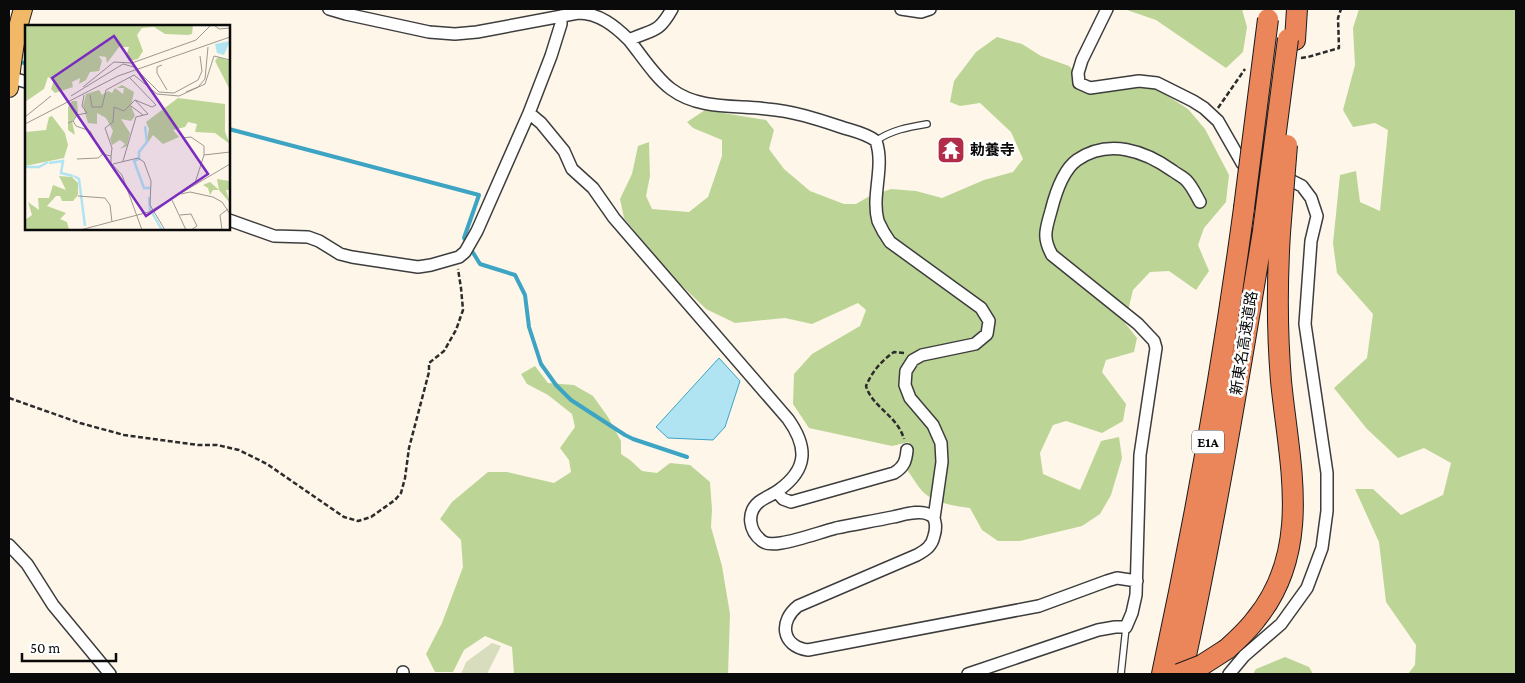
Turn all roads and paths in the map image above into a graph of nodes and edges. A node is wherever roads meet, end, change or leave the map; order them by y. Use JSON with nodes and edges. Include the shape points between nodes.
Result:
{"nodes":[{"id":1,"x":23,"y":9,"type":"edge"},
{"id":2,"x":329,"y":9,"type":"edge"},
{"id":3,"x":672,"y":9,"type":"edge"},
{"id":4,"x":901,"y":9,"type":"edge"},
{"id":5,"x":930,"y":9,"type":"edge"},
{"id":6,"x":1107,"y":9,"type":"edge"},
{"id":7,"x":1292,"y":9,"type":"edge"},
{"id":8,"x":1297,"y":9,"type":"edge"},
{"id":9,"x":1269,"y":14,"type":"edge"},
{"id":10,"x":561,"y":16,"type":"junction"},
{"id":11,"x":630,"y":40,"type":"junction"},
{"id":12,"x":1292,"y":40,"type":"junction"},
{"id":13,"x":13,"y":81,"type":"edge"},
{"id":14,"x":529,"y":113,"type":"junction"},
{"id":15,"x":927,"y":124,"type":"dead end"},
{"id":16,"x":876,"y":141,"type":"junction"},
{"id":17,"x":1200,"y":202,"type":"dead end"},
{"id":18,"x":230,"y":220,"type":"edge"},
{"id":19,"x":1271,"y":232,"type":"junction"},
{"id":20,"x":462,"y":255,"type":"junction"},
{"id":21,"x":913,"y":360,"type":"junction"},
{"id":22,"x":9,"y":398,"type":"edge"},
{"id":23,"x":907,"y":450,"type":"joint"},
{"id":24,"x":777,"y":492,"type":"junction"},
{"id":25,"x":934,"y":518,"type":"junction"},
{"id":26,"x":9,"y":545,"type":"edge"},
{"id":27,"x":1136,"y":581,"type":"junction"},
{"id":28,"x":1126,"y":627,"type":"junction"},
{"id":29,"x":110,"y":674,"type":"edge"},
{"id":30,"x":968,"y":674,"type":"edge"},
{"id":31,"x":1122,"y":674,"type":"edge"},
{"id":32,"x":1162,"y":674,"type":"edge"},
{"id":33,"x":1180,"y":674,"type":"edge"},
{"id":34,"x":1229,"y":674,"type":"edge"}],
"edges":[{"from":1,"to":13,"type":"main road"},
{"from":2,"to":10,"type":"street","via":[[429,32],[456,34]]},
{"from":3,"to":11,"type":"street","via":[[661,26]]},
{"from":4,"to":5,"type":"street","via":[[921,12]]},
{"from":6,"to":34,"type":"street","via":[[1082,60],[1079,83],[1090,88],[1139,81],[1157,83],[1193,101],[1218,121],[1242,163],[1261,177],[1290,180],[1302,186],[1311,198],[1317,216],[1311,240],[1306,324],[1327,473],[1327,511],[1322,548],[1307,588],[1281,624],[1244,656]]},
{"from":7,"to":12,"type":"highway"},
{"from":8,"to":12,"type":"highway"},
{"from":9,"to":32,"type":"highway","name":"新東名高速道路","number":"E1A","bridge":true,"via":[[1232,294],[1203,470]]},
{"from":10,"to":11,"type":"street","via":[[578,12],[599,16]]},
{"from":10,"to":14,"type":"street","via":[[551,56]]},
{"from":11,"to":16,"type":"street","via":[[661,80],[685,97],[703,104],[804,115]]},
{"from":12,"to":19,"type":"highway","bridge":true},
{"from":14,"to":20,"type":"street","via":[[472,240]]},
{"from":14,"to":24,"type":"street","via":[[564,151],[572,169],[594,188],[614,218],[795,428],[801,439],[801,464],[795,476]]},
{"from":15,"to":16,"type":"lane","via":[[907,127]]},
{"from":16,"to":21,"type":"street","via":[[880,168],[878,219],[883,232],[890,242],[981,308],[989,321],[987,334],[974,344],[922,355]]},
{"from":17,"to":27,"type":"street","via":[[1186,180],[1145,154],[1121,148],[1098,151],[1076,161],[1066,173],[1054,200],[1046,231],[1052,255],[1138,324],[1154,341],[1156,348],[1140,455]]},
{"from":18,"to":20,"type":"street","via":[[274,236],[308,237],[352,257],[418,267]]},
{"from":19,"to":33,"type":"highway","name":"新東名高速道路","number":"E1A"},
{"from":19,"to":33,"type":"highway","bridge":true,"via":[[1278,265],[1279,356],[1294,495],[1292,534],[1284,570],[1257,618],[1227,649]]},
{"from":20,"to":22,"type":"path","via":[[457,272],[462,310],[456,330],[444,351],[429,363],[401,493],[371,517],[358,521],[344,517],[267,464],[239,450],[124,435]]},
{"from":21,"to":23,"type":"path","via":[[904,353],[894,352],[883,360],[866,386],[869,395],[897,423]]},
{"from":21,"to":25,"type":"street","via":[[906,371],[905,385],[910,398],[933,425],[941,443],[942,462]]},
{"from":23,"to":24,"type":"street","via":[[902,468],[894,473],[791,502]]},
{"from":24,"to":25,"type":"street","via":[[760,501],[751,515],[752,529],[766,543],[780,543],[908,514],[926,514]]},
{"from":25,"to":27,"type":"street","via":[[933,541],[924,551],[792,610],[787,617],[786,632],[792,645],[808,650],[1039,606],[1117,578]]},
{"from":26,"to":29,"type":"street"},
{"from":27,"to":28,"type":"street","via":[[1134,605]]},
{"from":28,"to":30,"type":"street","via":[[1098,630]]},
{"from":28,"to":31,"type":"lane"}]}
